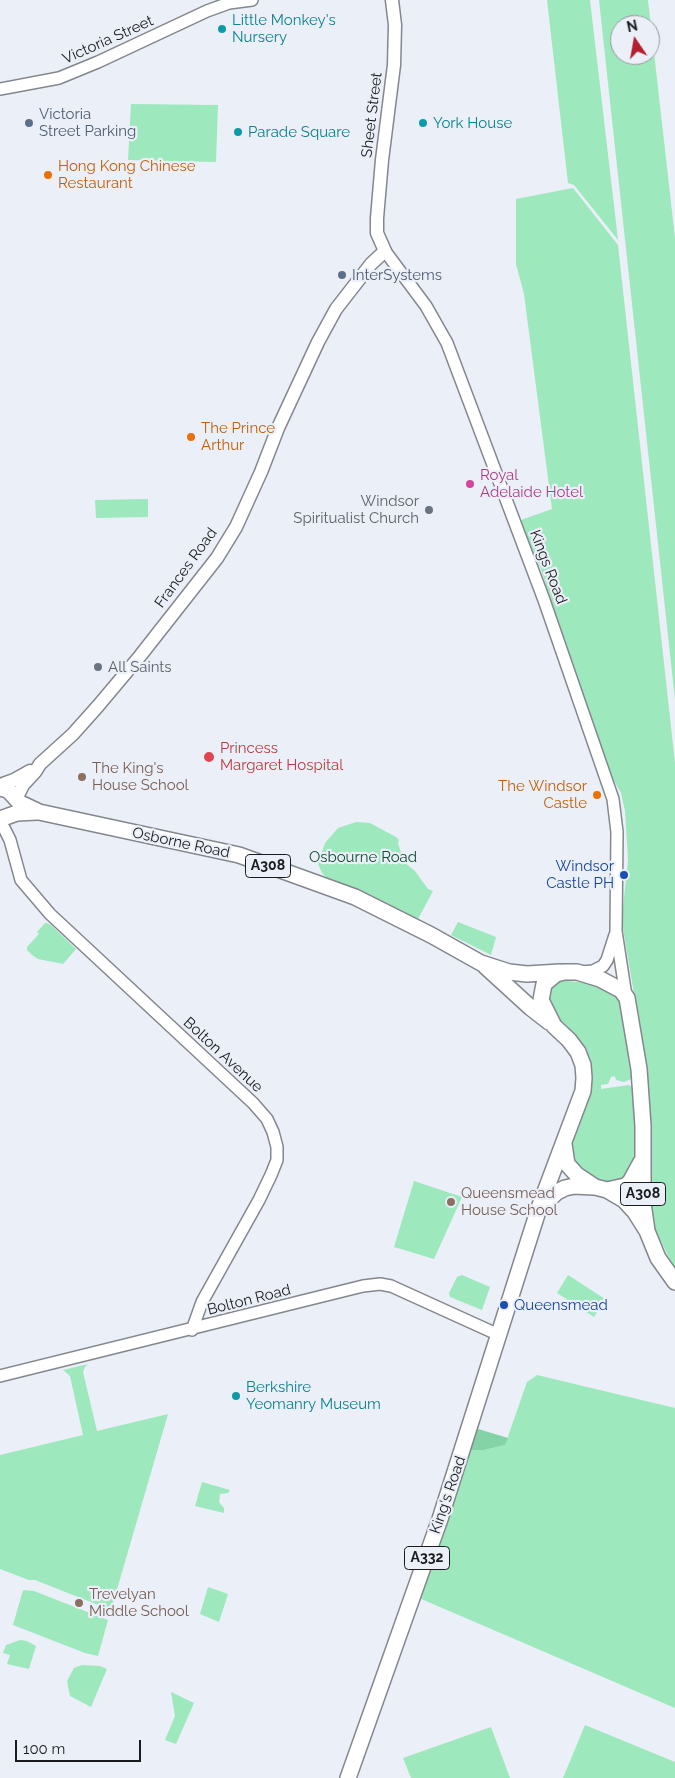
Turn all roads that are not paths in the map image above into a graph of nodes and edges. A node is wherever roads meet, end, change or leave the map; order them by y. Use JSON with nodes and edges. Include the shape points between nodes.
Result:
{"nodes":[{"id":1,"x":252,"y":0,"type":"edge"},
{"id":2,"x":392,"y":0,"type":"edge"},
{"id":3,"x":0,"y":89,"type":"edge"},
{"id":4,"x":377,"y":233,"type":"joint"},
{"id":5,"x":384,"y":250,"type":"junction"},
{"id":6,"x":40,"y":764,"type":"junction"},
{"id":7,"x":0,"y":786,"type":"edge"},
{"id":8,"x":7,"y":814,"type":"edge"},
{"id":9,"x":616,"y":934,"type":"junction"},
{"id":10,"x":481,"y":963,"type":"junction"},
{"id":11,"x":571,"y":972,"type":"junction"},
{"id":12,"x":627,"y":998,"type":"junction"},
{"id":13,"x":554,"y":1026,"type":"junction"},
{"id":14,"x":564,"y":1143,"type":"junction"},
{"id":15,"x":643,"y":1156,"type":"junction"},
{"id":16,"x":601,"y":1188,"type":"junction"},
{"id":17,"x":539,"y":1208,"type":"junction"},
{"id":18,"x":647,"y":1232,"type":"junction"},
{"id":19,"x":675,"y":1282,"type":"edge"},
{"id":20,"x":192,"y":1330,"type":"junction"},
{"id":21,"x":499,"y":1335,"type":"junction"},
{"id":22,"x":0,"y":1376,"type":"edge"},
{"id":23,"x":348,"y":1778,"type":"edge"}],
"edges":[{"from":1,"to":3,"type":"street","name":"Victoria Street","via":[[212,9],[59,78]]},
{"from":2,"to":4,"type":"main road","name":"Sheet Street","via":[[394,65]]},
{"from":4,"to":5,"type":"main road","name":"Kings Road"},
{"from":5,"to":6,"type":"main road","name":"Frances Road","via":[[336,310],[318,342],[236,527],[217,558],[98,706]]},
{"from":5,"to":9,"type":"street","name":"Kings Road","via":[[426,306],[447,343],[544,600],[605,775],[613,800],[617,832]]},
{"from":6,"to":7,"type":"main road"},
{"from":6,"to":8,"type":"main road","name":"Frances Road","via":[[22,785]]},
{"from":7,"to":8,"type":"main road","via":[[8,790]]},
{"from":8,"to":10,"type":"main road","name":"Osborne Road","number":"A308","via":[[39,812],[239,855],[355,897]]},
{"from":8,"to":20,"type":"street","name":"Bolton Avenue","via":[[21,880],[50,914],[253,1103],[274,1132],[277,1160],[271,1175],[202,1302]]},
{"from":9,"to":11,"type":"street","name":"Kings Road","via":[[603,966],[593,971]]},
{"from":9,"to":12,"type":"street","name":"Kings Road"},
{"from":10,"to":11,"type":"main road","name":"Osborne Road","number":"A308","via":[[526,974]]},
{"from":10,"to":13,"type":"main road","name":"Osborne Road","number":"A308"},
{"from":11,"to":12,"type":"main road","name":"Osborne Road","via":[[600,978],[621,990]]},
{"from":11,"to":13,"type":"main road","via":[[550,978],[544,984],[541,1000]]},
{"from":12,"to":15,"type":"main road","via":[[639,1069]]},
{"from":13,"to":14,"type":"main road","name":"King's Road","via":[[578,1052],[583,1065],[583,1091]]},
{"from":14,"to":16,"type":"main road","via":[[567,1164],[577,1175]]},
{"from":14,"to":17,"type":"main road","name":"King's Road","number":"A332"},
{"from":15,"to":16,"type":"main road","via":[[637,1172],[625,1186]]},
{"from":15,"to":18,"type":"main road","number":"A308"},
{"from":16,"to":17,"type":"main road","via":[[565,1188]]},
{"from":16,"to":18,"type":"main road","number":"A308","via":[[624,1200]]},
{"from":17,"to":21,"type":"main road","name":"King's Road","number":"A332"},
{"from":18,"to":19,"type":"main road","number":"A308","via":[[658,1258]]},
{"from":20,"to":21,"type":"street","name":"Bolton Road","via":[[380,1284]]},
{"from":20,"to":22,"type":"street","name":"Bolton Road"},
{"from":21,"to":23,"type":"main road","name":"King's Road","number":"A332","via":[[440,1519]]}]}
